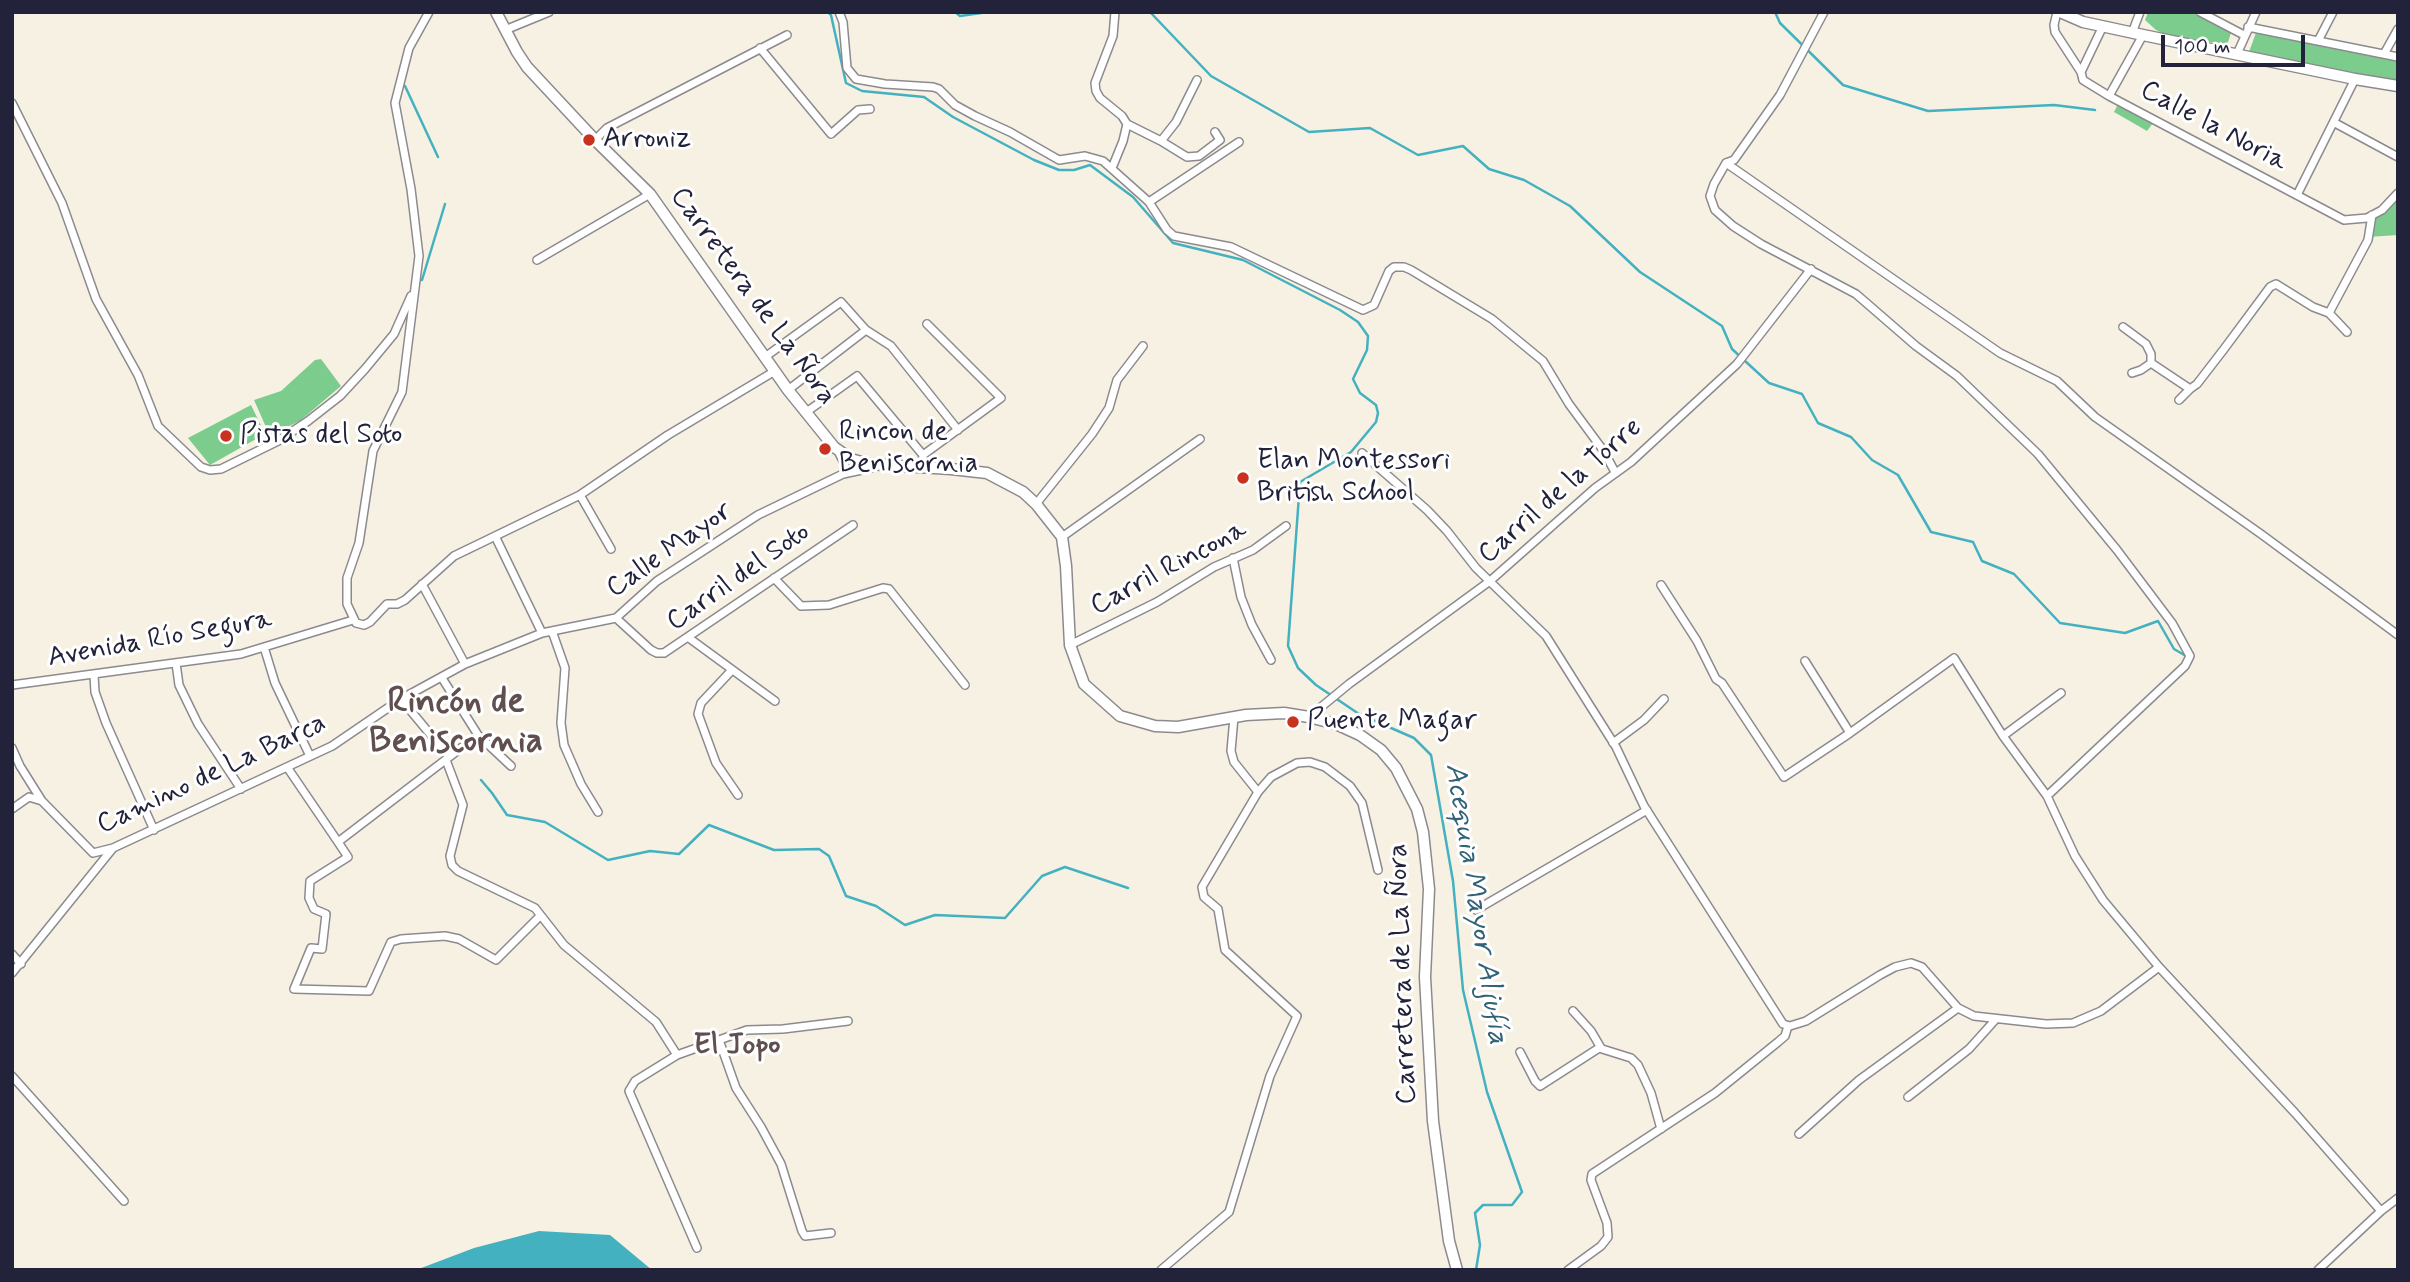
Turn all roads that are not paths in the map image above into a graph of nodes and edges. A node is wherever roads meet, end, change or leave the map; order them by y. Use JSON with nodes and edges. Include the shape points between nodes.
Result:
{"nodes":[{"id":1,"x":429,"y":12,"type":"edge"},
{"id":2,"x":496,"y":12,"type":"edge"},
{"id":3,"x":549,"y":12,"type":"edge"},
{"id":4,"x":839,"y":12,"type":"edge"},
{"id":5,"x":1115,"y":12,"type":"edge"},
{"id":6,"x":1824,"y":12,"type":"edge"},
{"id":7,"x":2058,"y":12,"type":"edge"},
{"id":8,"x":2140,"y":12,"type":"edge"},
{"id":9,"x":2200,"y":12,"type":"edge"},
{"id":10,"x":2256,"y":12,"type":"edge"},
{"id":11,"x":2333,"y":12,"type":"edge"},
{"id":12,"x":2085,"y":17,"type":"edge"},
{"id":13,"x":2103,"y":26,"type":"junction"},
{"id":14,"x":2398,"y":29,"type":"edge"},
{"id":15,"x":505,"y":30,"type":"junction"},
{"id":16,"x":2246,"y":31,"type":"junction"},
{"id":17,"x":2138,"y":34,"type":"junction"},
{"id":18,"x":787,"y":35,"type":"dead end"},
{"id":19,"x":2318,"y":41,"type":"junction"},
{"id":20,"x":760,"y":48,"type":"junction"},
{"id":21,"x":2237,"y":54,"type":"junction"},
{"id":22,"x":2384,"y":54,"type":"junction"},
{"id":23,"x":2398,"y":57,"type":"edge"},
{"id":24,"x":2081,"y":72,"type":"junction"},
{"id":25,"x":2355,"y":79,"type":"junction"},
{"id":26,"x":1196,"y":80,"type":"dead end"},
{"id":27,"x":2398,"y":86,"type":"edge"},
{"id":28,"x":2109,"y":96,"type":"junction"},
{"id":29,"x":12,"y":103,"type":"edge"},
{"id":30,"x":870,"y":109,"type":"dead end"},
{"id":31,"x":2335,"y":123,"type":"junction"},
{"id":32,"x":1126,"y":124,"type":"junction"},
{"id":33,"x":1215,"y":132,"type":"dead end"},
{"id":34,"x":595,"y":140,"type":"junction"},
{"id":35,"x":1161,"y":141,"type":"junction"},
{"id":36,"x":1239,"y":142,"type":"dead end"},
{"id":37,"x":2398,"y":157,"type":"edge"},
{"id":38,"x":1726,"y":163,"type":"junction"},
{"id":39,"x":1112,"y":168,"type":"junction"},
{"id":40,"x":2398,"y":193,"type":"edge"},
{"id":41,"x":650,"y":194,"type":"junction"},
{"id":42,"x":2297,"y":195,"type":"junction"},
{"id":43,"x":1149,"y":202,"type":"junction"},
{"id":44,"x":2372,"y":215,"type":"junction"},
{"id":45,"x":537,"y":260,"type":"dead end"},
{"id":46,"x":1811,"y":269,"type":"junction"},
{"id":47,"x":415,"y":288,"type":"junction"},
{"id":48,"x":2329,"y":313,"type":"junction"},
{"id":49,"x":927,"y":324,"type":"dead end"},
{"id":50,"x":2123,"y":327,"type":"dead end"},
{"id":51,"x":866,"y":330,"type":"junction"},
{"id":52,"x":2347,"y":332,"type":"dead end"},
{"id":53,"x":1143,"y":346,"type":"dead end"},
{"id":54,"x":765,"y":357,"type":"junction"},
{"id":55,"x":2151,"y":363,"type":"junction"},
{"id":56,"x":775,"y":371,"type":"junction"},
{"id":57,"x":2132,"y":373,"type":"dead end"},
{"id":58,"x":2190,"y":389,"type":"junction"},
{"id":59,"x":788,"y":390,"type":"junction"},
{"id":60,"x":2179,"y":400,"type":"dead end"},
{"id":61,"x":805,"y":413,"type":"junction"},
{"id":62,"x":958,"y":430,"type":"junction"},
{"id":63,"x":1200,"y":439,"type":"dead end"},
{"id":64,"x":834,"y":447,"type":"junction"},
{"id":65,"x":1362,"y":453,"type":"dead end"},
{"id":66,"x":923,"y":455,"type":"junction"},
{"id":67,"x":885,"y":466,"type":"junction"},
{"id":68,"x":922,"y":468,"type":"junction"},
{"id":69,"x":1615,"y":472,"type":"junction"},
{"id":70,"x":843,"y":474,"type":"junction"},
{"id":71,"x":580,"y":495,"type":"junction"},
{"id":72,"x":1036,"y":504,"type":"junction"},
{"id":73,"x":853,"y":525,"type":"dead end"},
{"id":74,"x":1286,"y":526,"type":"dead end"},
{"id":75,"x":495,"y":536,"type":"junction"},
{"id":76,"x":1062,"y":537,"type":"junction"},
{"id":77,"x":611,"y":549,"type":"dead end"},
{"id":78,"x":1233,"y":558,"type":"junction"},
{"id":79,"x":774,"y":578,"type":"junction"},
{"id":80,"x":1490,"y":581,"type":"junction"},
{"id":81,"x":422,"y":584,"type":"junction"},
{"id":82,"x":1661,"y":585,"type":"dead end"},
{"id":83,"x":616,"y":618,"type":"junction"},
{"id":84,"x":354,"y":621,"type":"junction"},
{"id":85,"x":552,"y":631,"type":"junction"},
{"id":86,"x":542,"y":633,"type":"junction"},
{"id":87,"x":2398,"y":635,"type":"edge"},
{"id":88,"x":689,"y":638,"type":"junction"},
{"id":89,"x":1070,"y":645,"type":"junction"},
{"id":90,"x":264,"y":647,"type":"junction"},
{"id":91,"x":1271,"y":660,"type":"dead end"},
{"id":92,"x":1805,"y":661,"type":"dead end"},
{"id":93,"x":176,"y":663,"type":"junction"},
{"id":94,"x":465,"y":664,"type":"junction"},
{"id":95,"x":732,"y":670,"type":"junction"},
{"id":96,"x":94,"y":675,"type":"junction"},
{"id":97,"x":442,"y":678,"type":"junction"},
{"id":98,"x":12,"y":685,"type":"edge"},
{"id":99,"x":965,"y":685,"type":"dead end"},
{"id":100,"x":2061,"y":693,"type":"dead end"},
{"id":101,"x":401,"y":699,"type":"junction"},
{"id":102,"x":1664,"y":699,"type":"dead end"},
{"id":103,"x":775,"y":701,"type":"dead end"},
{"id":104,"x":1234,"y":717,"type":"junction"},
{"id":105,"x":1309,"y":717,"type":"junction"},
{"id":106,"x":1850,"y":733,"type":"junction"},
{"id":107,"x":478,"y":735,"type":"junction"},
{"id":108,"x":2003,"y":736,"type":"junction"},
{"id":109,"x":1613,"y":743,"type":"junction"},
{"id":110,"x":12,"y":748,"type":"edge"},
{"id":111,"x":310,"y":756,"type":"junction"},
{"id":112,"x":447,"y":759,"type":"junction"},
{"id":113,"x":511,"y":766,"type":"dead end"},
{"id":114,"x":287,"y":767,"type":"junction"},
{"id":115,"x":241,"y":789,"type":"junction"},
{"id":116,"x":1258,"y":792,"type":"junction"},
{"id":117,"x":738,"y":795,"type":"dead end"},
{"id":118,"x":2047,"y":796,"type":"junction"},
{"id":119,"x":42,"y":801,"type":"junction"},
{"id":120,"x":12,"y":808,"type":"edge"},
{"id":121,"x":1647,"y":810,"type":"junction"},
{"id":122,"x":598,"y":811,"type":"dead end"},
{"id":123,"x":154,"y":830,"type":"junction"},
{"id":124,"x":338,"y":842,"type":"junction"},
{"id":125,"x":113,"y":848,"type":"junction"},
{"id":126,"x":1378,"y":870,"type":"dead end"},
{"id":127,"x":1476,"y":910,"type":"dead end"},
{"id":128,"x":540,"y":916,"type":"junction"},
{"id":129,"x":12,"y":954,"type":"edge"},
{"id":130,"x":21,"y":964,"type":"junction"},
{"id":131,"x":2159,"y":967,"type":"junction"},
{"id":132,"x":12,"y":974,"type":"edge"},
{"id":133,"x":1958,"y":1008,"type":"junction"},
{"id":134,"x":1573,"y":1011,"type":"dead end"},
{"id":135,"x":1996,"y":1019,"type":"junction"},
{"id":136,"x":848,"y":1021,"type":"dead end"},
{"id":137,"x":1788,"y":1026,"type":"junction"},
{"id":138,"x":719,"y":1040,"type":"junction"},
{"id":139,"x":1601,"y":1048,"type":"junction"},
{"id":140,"x":1520,"y":1052,"type":"dead end"},
{"id":141,"x":677,"y":1055,"type":"junction"},
{"id":142,"x":12,"y":1076,"type":"edge"},
{"id":143,"x":1908,"y":1097,"type":"dead end"},
{"id":144,"x":1661,"y":1129,"type":"junction"},
{"id":145,"x":1800,"y":1134,"type":"dead end"},
{"id":146,"x":2398,"y":1198,"type":"edge"},
{"id":147,"x":124,"y":1201,"type":"dead end"},
{"id":148,"x":2381,"y":1211,"type":"junction"},
{"id":149,"x":831,"y":1233,"type":"dead end"},
{"id":150,"x":697,"y":1248,"type":"dead end"},
{"id":151,"x":1161,"y":1270,"type":"edge"},
{"id":152,"x":1457,"y":1270,"type":"edge"},
{"id":153,"x":1569,"y":1270,"type":"edge"},
{"id":154,"x":2318,"y":1270,"type":"edge"}],
"edges":[{"from":1,"to":47,"type":"street","via":[[410,48],[395,103],[419,256]]},
{"from":2,"to":15,"type":"main road","name":"Carretera de La Ñora"},
{"from":3,"to":15,"type":"street"},
{"from":4,"to":39,"type":"street","via":[[847,68],[856,79],[933,87],[965,110],[1059,160],[1094,157]]},
{"from":5,"to":32,"type":"street","via":[[1096,91]]},
{"from":6,"to":38,"type":"street","via":[[1780,95],[1734,160]]},
{"from":7,"to":12,"type":"main road"},
{"from":7,"to":24,"type":"street","name":"Calle la Noria","via":[[2055,32]]},
{"from":8,"to":17,"type":"street"},
{"from":9,"to":16,"type":"street"},
{"from":10,"to":16,"type":"street"},
{"from":11,"to":19,"type":"street"},
{"from":12,"to":13,"type":"main road"},
{"from":13,"to":17,"type":"main road"},
{"from":13,"to":24,"type":"street"},
{"from":14,"to":22,"type":"street"},
{"from":15,"to":34,"type":"main road","name":"Carretera de La Ñora","via":[[527,67]]},
{"from":16,"to":19,"type":"street"},
{"from":16,"to":21,"type":"street"},
{"from":17,"to":21,"type":"main road"},
{"from":17,"to":28,"type":"street"},
{"from":18,"to":20,"type":"street"},
{"from":19,"to":22,"type":"street"},
{"from":20,"to":30,"type":"street","via":[[831,134],[859,110]]},
{"from":20,"to":34,"type":"street","via":[[607,128]]},
{"from":21,"to":25,"type":"main road"},
{"from":22,"to":23,"type":"street"},
{"from":24,"to":28,"type":"street","name":"Calle la Noria","via":[[2083,80]]},
{"from":25,"to":27,"type":"main road"},
{"from":25,"to":31,"type":"street"},
{"from":26,"to":35,"type":"street","via":[[1177,122]]},
{"from":28,"to":42,"type":"street","name":"Calle la Noria"},
{"from":29,"to":47,"type":"street","via":[[62,203],[96,299],[138,375],[158,426],[201,467],[221,468],[278,441],[340,396],[394,334]]},
{"from":31,"to":37,"type":"street"},
{"from":31,"to":42,"type":"street"},
{"from":32,"to":35,"type":"street"},
{"from":32,"to":39,"type":"street"},
{"from":33,"to":35,"type":"street","via":[[1220,140],[1199,156],[1187,158]]},
{"from":34,"to":41,"type":"main road","name":"Carretera de La Ñora"},
{"from":36,"to":43,"type":"street"},
{"from":38,"to":46,"type":"street","via":[[1711,190],[1715,209],[1761,244]]},
{"from":38,"to":87,"type":"street","via":[[2000,353],[2057,381],[2095,417]]},
{"from":39,"to":43,"type":"street"},
{"from":40,"to":44,"type":"street"},
{"from":41,"to":45,"type":"street"},
{"from":41,"to":54,"type":"main road","name":"Carretera de La Ñora"},
{"from":42,"to":44,"type":"street","name":"Calle la Noria","via":[[2344,220]]},
{"from":43,"to":69,"type":"street","via":[[1174,236],[1231,247],[1363,310],[1374,305],[1394,267],[1411,271],[1492,319],[1543,361]]},
{"from":44,"to":48,"type":"street","via":[[2368,240]]},
{"from":46,"to":69,"type":"street","name":"Carril de la Torre","via":[[1737,364]]},
{"from":46,"to":118,"type":"street","via":[[1856,294],[1957,376],[2038,454],[2147,588],[2190,656],[2185,666]]},
{"from":47,"to":84,"type":"street","via":[[402,392],[373,451],[359,542],[347,578],[347,604]]},
{"from":48,"to":52,"type":"street"},
{"from":48,"to":58,"type":"street","via":[[2276,284],[2270,287]]},
{"from":49,"to":62,"type":"street","via":[[1002,398]]},
{"from":50,"to":55,"type":"street","via":[[2146,344]]},
{"from":51,"to":54,"type":"street","via":[[841,302]]},
{"from":51,"to":59,"type":"street"},
{"from":51,"to":62,"type":"street","via":[[891,346]]},
{"from":53,"to":72,"type":"street","via":[[1116,380],[1109,408],[1092,434]]},
{"from":54,"to":56,"type":"main road","name":"Carretera de La Ñora"},
{"from":55,"to":57,"type":"street"},
{"from":55,"to":58,"type":"street"},
{"from":56,"to":59,"type":"main road","name":"Carretera de La Ñora"},
{"from":56,"to":71,"type":"street"},
{"from":58,"to":60,"type":"street"},
{"from":59,"to":61,"type":"main road","name":"Carretera de La Ñora"},
{"from":61,"to":64,"type":"main road","name":"Carretera de La Ñora"},
{"from":61,"to":66,"type":"street","via":[[857,376]]},
{"from":62,"to":66,"type":"street"},
{"from":63,"to":76,"type":"street"},
{"from":64,"to":67,"type":"main road","name":"Carretera de La Ñora","via":[[858,463]]},
{"from":64,"to":70,"type":"street","via":[[845,465]]},
{"from":65,"to":80,"type":"street","via":[[1427,510]]},
{"from":66,"to":68,"type":"street"},
{"from":67,"to":68,"type":"main road","name":"Carretera de La Ñora"},
{"from":67,"to":70,"type":"street","name":"Calle Mayor"},
{"from":68,"to":72,"type":"main road","name":"Carretera de La Ñora","via":[[987,473]]},
{"from":69,"to":80,"type":"street","name":"Carril de la Torre"},
{"from":70,"to":83,"type":"street","name":"Calle Mayor","via":[[758,515],[657,581]]},
{"from":71,"to":75,"type":"street"},
{"from":71,"to":77,"type":"street"},
{"from":72,"to":76,"type":"main road","name":"Carretera de La Ñora"},
{"from":73,"to":79,"type":"street","name":"Carril del Soto"},
{"from":74,"to":78,"type":"street","name":"Carril Rincona"},
{"from":75,"to":81,"type":"street","via":[[454,556]]},
{"from":75,"to":86,"type":"street"},
{"from":76,"to":89,"type":"main road","name":"Carretera de La Ñora"},
{"from":78,"to":89,"type":"street","name":"Carril Rincona"},
{"from":78,"to":91,"type":"street","via":[[1241,597]]},
{"from":79,"to":88,"type":"street","name":"Carril del Soto"},
{"from":79,"to":99,"type":"street","via":[[801,606],[829,605],[889,589]]},
{"from":80,"to":105,"type":"street","name":"Carril de la Torre"},
{"from":80,"to":109,"type":"street","via":[[1546,636]]},
{"from":81,"to":84,"type":"street","name":"Avenida Río Segura","via":[[401,603],[387,604],[364,625]]},
{"from":81,"to":94,"type":"street"},
{"from":82,"to":106,"type":"street","via":[[1716,679],[1784,777]]},
{"from":83,"to":85,"type":"street","name":"Calle Mayor"},
{"from":83,"to":88,"type":"street","name":"Carril del Soto","via":[[657,653],[670,651]]},
{"from":84,"to":90,"type":"street","name":"Avenida Río Segura"},
{"from":85,"to":86,"type":"street","name":"Calle Mayor"},
{"from":85,"to":122,"type":"street","via":[[565,668],[564,745]]},
{"from":86,"to":94,"type":"street","name":"Calle Mayor"},
{"from":88,"to":95,"type":"street"},
{"from":89,"to":104,"type":"main road","name":"Carretera de La Ñora","via":[[1084,684],[1120,716],[1178,727]]},
{"from":90,"to":93,"type":"street","name":"Avenida Río Segura"},
{"from":90,"to":111,"type":"street","via":[[275,683]]},
{"from":92,"to":106,"type":"street"},
{"from":93,"to":96,"type":"street","name":"Avenida Río Segura"},
{"from":93,"to":115,"type":"street","via":[[179,684],[198,724]]},
{"from":94,"to":97,"type":"street","name":"Calle Mayor"},
{"from":95,"to":103,"type":"street"},
{"from":95,"to":117,"type":"street","via":[[701,703],[698,713],[716,763]]},
{"from":96,"to":98,"type":"street","name":"Avenida Río Segura"},
{"from":96,"to":123,"type":"street","via":[[106,723]]},
{"from":97,"to":101,"type":"street","name":"Calle Mayor"},
{"from":97,"to":107,"type":"street"},
{"from":100,"to":108,"type":"street"},
{"from":101,"to":111,"type":"street","name":"Camino de La Barca"},
{"from":101,"to":112,"type":"street"},
{"from":102,"to":109,"type":"street"},
{"from":104,"to":105,"type":"main road","name":"Carretera de La Ñora","via":[[1284,713]]},
{"from":104,"to":116,"type":"street","via":[[1234,762]]},
{"from":105,"to":152,"type":"main road","name":"Carretera de La Ñora","via":[[1336,724],[1381,750],[1417,808],[1429,889],[1425,977],[1433,1121]]},
{"from":106,"to":108,"type":"street","via":[[1954,658]]},
{"from":107,"to":112,"type":"street"},
{"from":107,"to":113,"type":"street"},
{"from":108,"to":118,"type":"street"},
{"from":109,"to":121,"type":"street"},
{"from":110,"to":119,"type":"street"},
{"from":111,"to":114,"type":"street","name":"Camino de La Barca"},
{"from":112,"to":124,"type":"street"},
{"from":112,"to":128,"type":"street","via":[[463,805],[452,864],[535,908]]},
{"from":114,"to":115,"type":"street","name":"Camino de La Barca"},
{"from":114,"to":124,"type":"street"},
{"from":115,"to":123,"type":"street","name":"Camino de La Barca"},
{"from":116,"to":126,"type":"street","via":[[1271,777],[1297,763],[1325,766],[1350,786],[1362,803]]},
{"from":116,"to":151,"type":"street","via":[[1202,887],[1204,897],[1219,909],[1224,950],[1297,1016],[1270,1076],[1229,1212]]},
{"from":118,"to":131,"type":"street","via":[[2093,887]]},
{"from":119,"to":120,"type":"street","via":[[29,797]]},
{"from":119,"to":125,"type":"street","name":"Camino de La Barca","via":[[93,853]]},
{"from":121,"to":127,"type":"street"},
{"from":121,"to":137,"type":"street","via":[[1779,1019]]},
{"from":123,"to":125,"type":"street","name":"Camino de La Barca"},
{"from":124,"to":128,"type":"street","via":[[348,857],[310,881],[314,909],[326,914],[323,949],[311,948],[294,989],[369,991],[391,942],[401,939],[445,936],[496,960]]},
{"from":125,"to":130,"type":"street"},
{"from":128,"to":141,"type":"street","via":[[564,945],[656,1022]]},
{"from":129,"to":130,"type":"street"},
{"from":130,"to":132,"type":"street"},
{"from":131,"to":135,"type":"street","via":[[2082,1020],[2060,1024]]},
{"from":131,"to":148,"type":"street"},
{"from":133,"to":135,"type":"street"},
{"from":133,"to":137,"type":"street","via":[[1922,967],[1911,963]]},
{"from":133,"to":145,"type":"street","via":[[1859,1080]]},
{"from":134,"to":139,"type":"street"},
{"from":135,"to":143,"type":"street","via":[[1969,1049]]},
{"from":136,"to":138,"type":"street","via":[[747,1030]]},
{"from":137,"to":144,"type":"street","via":[[1778,1042]]},
{"from":138,"to":141,"type":"street"},
{"from":138,"to":149,"type":"street","via":[[736,1088],[780,1164],[802,1231],[805,1236]]},
{"from":139,"to":140,"type":"street","via":[[1540,1086]]},
{"from":139,"to":144,"type":"street","via":[[1638,1065]]},
{"from":141,"to":150,"type":"street","via":[[635,1081],[629,1091]]},
{"from":142,"to":147,"type":"street"},
{"from":144,"to":153,"type":"street","via":[[1592,1174],[1608,1237]]},
{"from":146,"to":148,"type":"street"},
{"from":148,"to":154,"type":"street"}]}
